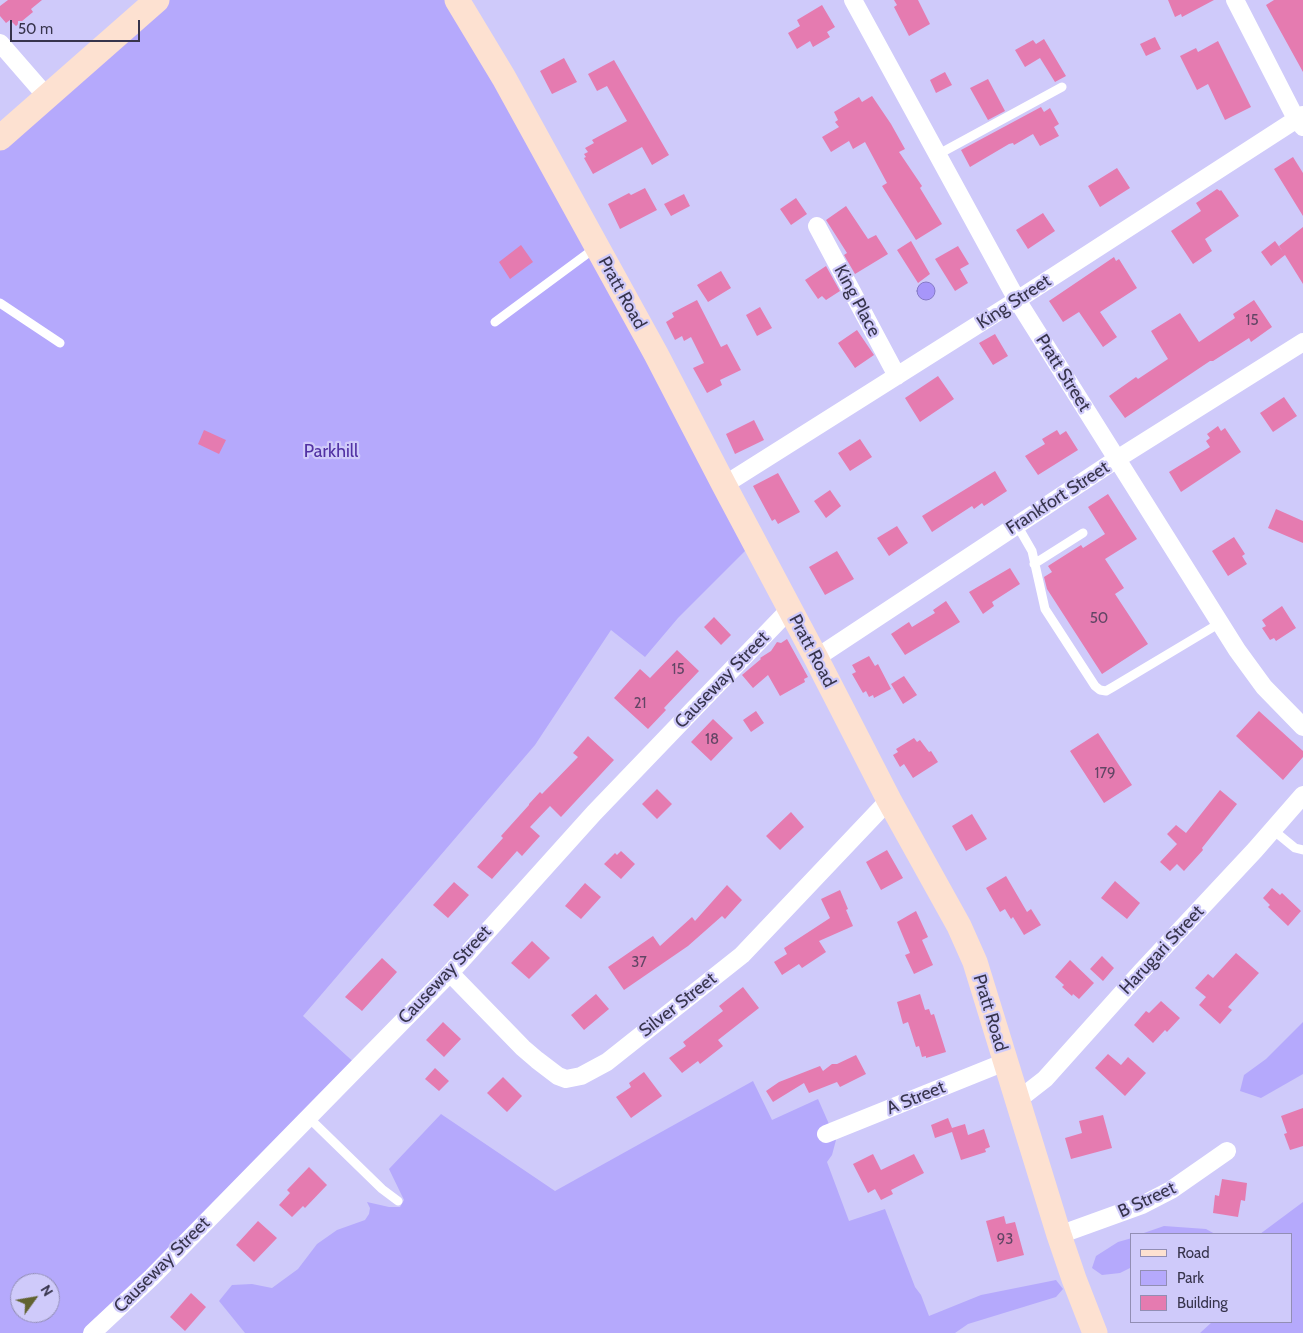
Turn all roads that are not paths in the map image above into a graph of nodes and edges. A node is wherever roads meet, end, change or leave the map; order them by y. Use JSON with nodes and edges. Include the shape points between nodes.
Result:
{"nodes":[{"id":1,"x":156,"y":0,"type":"edge"},
{"id":2,"x":457,"y":0,"type":"edge"},
{"id":3,"x":853,"y":0,"type":"edge"},
{"id":4,"x":1235,"y":0,"type":"edge"},
{"id":5,"x":0,"y":43,"type":"edge"},
{"id":6,"x":1062,"y":87,"type":"dead end"},
{"id":7,"x":47,"y":97,"type":"junction"},
{"id":8,"x":1301,"y":121,"type":"edge"},
{"id":9,"x":0,"y":138,"type":"edge"},
{"id":10,"x":937,"y":155,"type":"junction"},
{"id":11,"x":817,"y":226,"type":"dead end"},
{"id":12,"x":597,"y":247,"type":"junction"},
{"id":13,"x":1017,"y":300,"type":"junction"},
{"id":14,"x":0,"y":304,"type":"edge"},
{"id":15,"x":494,"y":322,"type":"dead end"},
{"id":16,"x":1303,"y":342,"type":"edge"},
{"id":17,"x":60,"y":343,"type":"dead end"},
{"id":18,"x":897,"y":376,"type":"junction"},
{"id":19,"x":1117,"y":459,"type":"junction"},
{"id":20,"x":724,"y":486,"type":"junction"},
{"id":21,"x":1017,"y":525,"type":"junction"},
{"id":22,"x":1083,"y":533,"type":"dead end"},
{"id":23,"x":1034,"y":564,"type":"junction"},
{"id":24,"x":789,"y":610,"type":"junction"},
{"id":25,"x":1220,"y":623,"type":"junction"},
{"id":26,"x":816,"y":658,"type":"junction"},
{"id":27,"x":1303,"y":727,"type":"edge"},
{"id":28,"x":1303,"y":795,"type":"edge"},
{"id":29,"x":889,"y":800,"type":"junction"},
{"id":30,"x":1273,"y":830,"type":"junction"},
{"id":31,"x":1303,"y":850,"type":"edge"},
{"id":32,"x":450,"y":973,"type":"junction"},
{"id":33,"x":1005,"y":1062,"type":"junction"},
{"id":34,"x":1018,"y":1100,"type":"junction"},
{"id":35,"x":308,"y":1117,"type":"junction"},
{"id":36,"x":826,"y":1134,"type":"dead end"},
{"id":37,"x":1228,"y":1151,"type":"dead end"},
{"id":38,"x":398,"y":1201,"type":"dead end"},
{"id":39,"x":1060,"y":1235,"type":"junction"},
{"id":40,"x":92,"y":1333,"type":"edge"},
{"id":41,"x":1095,"y":1333,"type":"edge"}],
"edges":[{"from":1,"to":7,"type":"street"},
{"from":2,"to":12,"type":"street","name":"Pratt Road"},
{"from":3,"to":10,"type":"street","name":"Pratt Street"},
{"from":4,"to":8,"type":"street"},
{"from":5,"to":7,"type":"street"},
{"from":6,"to":10,"type":"lane"},
{"from":7,"to":9,"type":"street"},
{"from":8,"to":13,"type":"street","name":"King Street"},
{"from":10,"to":13,"type":"street","name":"Pratt Street"},
{"from":11,"to":18,"type":"street","name":"King Place"},
{"from":12,"to":15,"type":"lane"},
{"from":12,"to":20,"type":"street","name":"Pratt Road"},
{"from":13,"to":18,"type":"street","name":"King Street"},
{"from":13,"to":19,"type":"street","name":"Pratt Street"},
{"from":14,"to":17,"type":"lane"},
{"from":16,"to":19,"type":"street","name":"Frankfort Street"},
{"from":18,"to":20,"type":"street","name":"King Street"},
{"from":19,"to":21,"type":"street","name":"Frankfort Street"},
{"from":19,"to":25,"type":"street","name":"Pratt Street"},
{"from":20,"to":24,"type":"street","name":"Pratt Road"},
{"from":21,"to":23,"type":"lane","via":[[1032,551]]},
{"from":21,"to":26,"type":"street","name":"Frankfort Street"},
{"from":22,"to":23,"type":"lane"},
{"from":23,"to":25,"type":"lane","via":[[1045,609],[1100,690],[1106,691]]},
{"from":24,"to":26,"type":"street","name":"Pratt Road"},
{"from":24,"to":32,"type":"street","name":"Causeway Street","via":[[594,814]]},
{"from":25,"to":27,"type":"street","name":"Pratt Street","via":[[1264,688]]},
{"from":26,"to":29,"type":"street","name":"Pratt Road"},
{"from":28,"to":30,"type":"street","name":"Harugari Street"},
{"from":29,"to":32,"type":"street","name":"Silver Street","via":[[742,954],[607,1062],[581,1076],[558,1076],[536,1060]]},
{"from":29,"to":33,"type":"street","name":"Pratt Road","via":[[967,942]]},
{"from":30,"to":31,"type":"lane","via":[[1295,848]]},
{"from":30,"to":34,"type":"street","name":"Harugari Street","via":[[1045,1079]]},
{"from":32,"to":35,"type":"street","name":"Causeway Street"},
{"from":33,"to":34,"type":"street","name":"Pratt Road"},
{"from":33,"to":36,"type":"street","name":"A Street"},
{"from":34,"to":39,"type":"street","name":"Pratt Road"},
{"from":35,"to":38,"type":"lane"},
{"from":35,"to":40,"type":"street","name":"Causeway Street","via":[[152,1277]]},
{"from":37,"to":39,"type":"street","name":"B Street","via":[[1171,1190],[1134,1208]]},
{"from":39,"to":41,"type":"street","name":"Pratt Road"}]}
